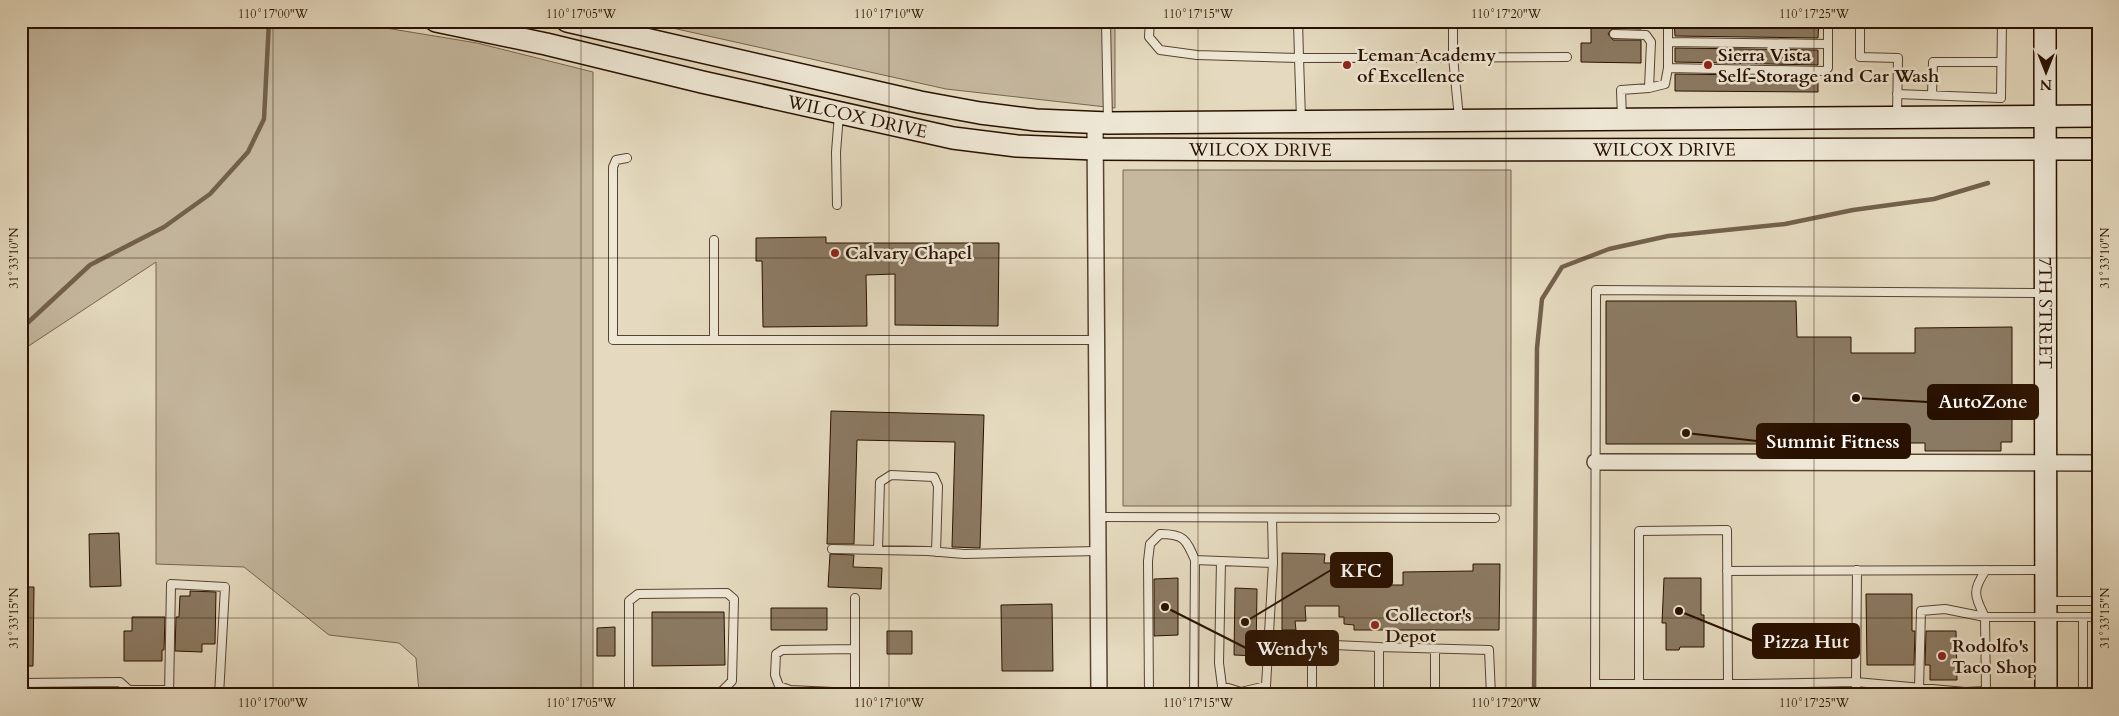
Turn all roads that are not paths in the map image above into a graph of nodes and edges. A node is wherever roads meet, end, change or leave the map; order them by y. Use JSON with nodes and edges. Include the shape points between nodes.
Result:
{"nodes":[{"id":1,"x":436,"y":21,"type":"edge"},
{"id":2,"x":567,"y":21,"type":"edge"},
{"id":3,"x":1106,"y":21,"type":"edge"},
{"id":4,"x":1150,"y":21,"type":"edge"},
{"id":5,"x":1298,"y":21,"type":"edge"},
{"id":6,"x":1454,"y":21,"type":"edge"},
{"id":7,"x":1668,"y":21,"type":"edge"},
{"id":8,"x":1828,"y":21,"type":"edge"},
{"id":9,"x":1860,"y":21,"type":"edge"},
{"id":10,"x":2002,"y":21,"type":"edge"},
{"id":11,"x":2045,"y":21,"type":"edge"},
{"id":12,"x":1614,"y":34,"type":"dead end"},
{"id":13,"x":1668,"y":42,"type":"junction"},
{"id":14,"x":1828,"y":44,"type":"junction"},
{"id":15,"x":1453,"y":57,"type":"junction"},
{"id":16,"x":1567,"y":57,"type":"dead end"},
{"id":17,"x":1299,"y":58,"type":"junction"},
{"id":18,"x":2001,"y":62,"type":"junction"},
{"id":19,"x":1668,"y":68,"type":"junction"},
{"id":20,"x":1649,"y":88,"type":"junction"},
{"id":21,"x":1898,"y":94,"type":"junction"},
{"id":22,"x":1932,"y":95,"type":"junction"},
{"id":23,"x":839,"y":112,"type":"junction"},
{"id":24,"x":2045,"y":115,"type":"junction"},
{"id":25,"x":1897,"y":116,"type":"junction"},
{"id":26,"x":2098,"y":116,"type":"edge"},
{"id":27,"x":1622,"y":119,"type":"junction"},
{"id":28,"x":1459,"y":120,"type":"junction"},
{"id":29,"x":1301,"y":121,"type":"junction"},
{"id":30,"x":1102,"y":122,"type":"junction"},
{"id":31,"x":2046,"y":148,"type":"junction"},
{"id":32,"x":2098,"y":148,"type":"edge"},
{"id":33,"x":1095,"y":149,"type":"junction"},
{"id":34,"x":627,"y":158,"type":"dead end"},
{"id":35,"x":837,"y":204,"type":"dead end"},
{"id":36,"x":714,"y":240,"type":"dead end"},
{"id":37,"x":2046,"y":293,"type":"junction"},
{"id":38,"x":714,"y":340,"type":"junction"},
{"id":39,"x":1096,"y":340,"type":"junction"},
{"id":40,"x":1595,"y":462,"type":"junction"},
{"id":41,"x":2046,"y":462,"type":"junction"},
{"id":42,"x":2098,"y":463,"type":"edge"},
{"id":43,"x":1098,"y":517,"type":"junction"},
{"id":44,"x":1168,"y":517,"type":"junction"},
{"id":45,"x":1272,"y":518,"type":"junction"},
{"id":46,"x":1495,"y":518,"type":"dead end"},
{"id":47,"x":1168,"y":534,"type":"junction"},
{"id":48,"x":832,"y":549,"type":"dead end"},
{"id":49,"x":878,"y":550,"type":"junction"},
{"id":50,"x":1098,"y":551,"type":"junction"},
{"id":51,"x":936,"y":552,"type":"junction"},
{"id":52,"x":1195,"y":560,"type":"junction"},
{"id":53,"x":1221,"y":561,"type":"junction"},
{"id":54,"x":1274,"y":563,"type":"junction"},
{"id":55,"x":1857,"y":570,"type":"junction"},
{"id":56,"x":1986,"y":570,"type":"junction"},
{"id":57,"x":2046,"y":570,"type":"junction"},
{"id":58,"x":1727,"y":571,"type":"junction"},
{"id":59,"x":855,"y":598,"type":"dead end"},
{"id":60,"x":2094,"y":601,"type":"edge"},
{"id":61,"x":2046,"y":609,"type":"junction"},
{"id":62,"x":1985,"y":617,"type":"junction"},
{"id":63,"x":2090,"y":618,"type":"edge"},
{"id":64,"x":1379,"y":647,"type":"junction"},
{"id":65,"x":855,"y":649,"type":"junction"},
{"id":66,"x":1435,"y":649,"type":"junction"},
{"id":67,"x":1856,"y":682,"type":"junction"},
{"id":68,"x":21,"y":683,"type":"edge"},
{"id":69,"x":1595,"y":684,"type":"junction"},
{"id":70,"x":1639,"y":684,"type":"junction"},
{"id":71,"x":1728,"y":684,"type":"junction"},
{"id":72,"x":1746,"y":684,"type":"junction"},
{"id":73,"x":1919,"y":688,"type":"junction"},
{"id":74,"x":2098,"y":689,"type":"edge"},
{"id":75,"x":130,"y":692,"type":"edge"},
{"id":76,"x":169,"y":693,"type":"edge"},
{"id":77,"x":1241,"y":693,"type":"edge"},
{"id":78,"x":1965,"y":693,"type":"edge"},
{"id":79,"x":718,"y":694,"type":"edge"},
{"id":80,"x":855,"y":694,"type":"edge"},
{"id":81,"x":219,"y":695,"type":"edge"},
{"id":82,"x":630,"y":695,"type":"edge"},
{"id":83,"x":640,"y":695,"type":"edge"},
{"id":84,"x":1099,"y":695,"type":"edge"},
{"id":85,"x":1149,"y":695,"type":"edge"},
{"id":86,"x":1194,"y":695,"type":"edge"},
{"id":87,"x":1312,"y":695,"type":"edge"},
{"id":88,"x":1379,"y":695,"type":"edge"},
{"id":89,"x":1435,"y":695,"type":"edge"},
{"id":90,"x":1491,"y":695,"type":"edge"},
{"id":91,"x":1596,"y":695,"type":"edge"},
{"id":92,"x":1746,"y":695,"type":"edge"},
{"id":93,"x":1856,"y":695,"type":"edge"},
{"id":94,"x":2046,"y":695,"type":"edge"},
{"id":95,"x":2083,"y":695,"type":"edge"},
{"id":96,"x":2096,"y":695,"type":"edge"}],
"edges":[{"from":1,"to":23,"type":"street","name":"WILCOX DRIVE"},
{"from":2,"to":30,"type":"street","name":"WILCOX DRIVE","via":[[920,102],[1036,120]]},
{"from":3,"to":30,"type":"lane"},
{"from":4,"to":17,"type":"lane","via":[[1149,37],[1160,50],[1197,55]]},
{"from":5,"to":17,"type":"lane"},
{"from":6,"to":15,"type":"lane"},
{"from":7,"to":13,"type":"lane"},
{"from":8,"to":14,"type":"lane"},
{"from":9,"to":21,"type":"lane","via":[[1860,57],[1898,58]]},
{"from":10,"to":18,"type":"lane"},
{"from":11,"to":24,"type":"street","name":"7TH STREET"},
{"from":12,"to":20,"type":"lane","via":[[1646,35],[1652,42]]},
{"from":13,"to":14,"type":"lane"},
{"from":13,"to":19,"type":"lane"},
{"from":14,"to":19,"type":"lane","via":[[1828,68],[1825,71]]},
{"from":15,"to":16,"type":"lane"},
{"from":15,"to":17,"type":"lane"},
{"from":15,"to":28,"type":"lane"},
{"from":17,"to":29,"type":"lane"},
{"from":18,"to":22,"type":"lane","via":[[1933,62]]},
{"from":18,"to":22,"type":"lane","via":[[2001,98]]},
{"from":19,"to":20,"type":"lane","via":[[1665,84]]},
{"from":20,"to":27,"type":"lane","via":[[1621,90]]},
{"from":21,"to":22,"type":"lane"},
{"from":21,"to":25,"type":"lane"},
{"from":23,"to":33,"type":"street","name":"WILCOX DRIVE","via":[[953,138],[1017,146]]},
{"from":23,"to":35,"type":"lane"},
{"from":24,"to":25,"type":"street","name":"WILCOX DRIVE"},
{"from":24,"to":26,"type":"street","name":"WILCOX DRIVE"},
{"from":24,"to":31,"type":"street","name":"7TH STREET"},
{"from":25,"to":27,"type":"street","name":"WILCOX DRIVE"},
{"from":27,"to":28,"type":"street","name":"WILCOX DRIVE"},
{"from":28,"to":29,"type":"street","name":"WILCOX DRIVE"},
{"from":29,"to":30,"type":"street","name":"WILCOX DRIVE"},
{"from":30,"to":33,"type":"street"},
{"from":31,"to":32,"type":"street","name":"WILCOX DRIVE"},
{"from":31,"to":33,"type":"street","name":"WILCOX DRIVE"},
{"from":31,"to":37,"type":"street","name":"7TH STREET"},
{"from":33,"to":39,"type":"street"},
{"from":34,"to":38,"type":"lane","via":[[616,160],[613,167],[613,340]]},
{"from":36,"to":38,"type":"lane"},
{"from":37,"to":40,"type":"lane","via":[[1596,290]]},
{"from":37,"to":41,"type":"street","name":"7TH STREET"},
{"from":38,"to":39,"type":"lane"},
{"from":39,"to":43,"type":"street"},
{"from":40,"to":41,"type":"street"},
{"from":40,"to":69,"type":"lane"},
{"from":41,"to":42,"type":"street"},
{"from":41,"to":57,"type":"street","name":"7TH STREET"},
{"from":43,"to":44,"type":"lane"},
{"from":43,"to":50,"type":"street"},
{"from":44,"to":45,"type":"lane"},
{"from":44,"to":47,"type":"lane"},
{"from":45,"to":46,"type":"lane"},
{"from":45,"to":54,"type":"lane"},
{"from":47,"to":52,"type":"lane","via":[[1177,534],[1189,544]]},
{"from":47,"to":85,"type":"lane","via":[[1160,534],[1150,544]]},
{"from":48,"to":49,"type":"lane"},
{"from":49,"to":51,"type":"lane"},
{"from":49,"to":51,"type":"lane","via":[[880,482],[891,475],[934,477],[938,486]]},
{"from":50,"to":51,"type":"lane"},
{"from":50,"to":84,"type":"street"},
{"from":52,"to":53,"type":"lane"},
{"from":52,"to":86,"type":"lane"},
{"from":53,"to":54,"type":"lane"},
{"from":53,"to":77,"type":"lane","via":[[1219,663],[1222,686]]},
{"from":54,"to":77,"type":"lane","via":[[1266,686]]},
{"from":55,"to":56,"type":"lane"},
{"from":55,"to":58,"type":"lane"},
{"from":55,"to":67,"type":"lane"},
{"from":56,"to":57,"type":"lane"},
{"from":56,"to":62,"type":"lane","via":[[1976,585],[1976,601]]},
{"from":57,"to":61,"type":"street","name":"7TH STREET"},
{"from":58,"to":70,"type":"lane","via":[[1727,530],[1639,531]]},
{"from":58,"to":71,"type":"lane"},
{"from":59,"to":65,"type":"lane"},
{"from":60,"to":61,"type":"lane"},
{"from":60,"to":63,"type":"lane"},
{"from":61,"to":62,"type":"lane"},
{"from":61,"to":63,"type":"lane"},
{"from":61,"to":94,"type":"street","name":"7TH STREET"},
{"from":62,"to":73,"type":"lane","via":[[1945,609],[1921,611]]},
{"from":62,"to":78,"type":"lane","via":[[1986,691]]},
{"from":63,"to":95,"type":"lane"},
{"from":64,"to":66,"type":"lane"},
{"from":64,"to":87,"type":"lane","via":[[1312,644]]},
{"from":64,"to":88,"type":"lane"},
{"from":65,"to":80,"type":"lane"},
{"from":65,"to":80,"type":"lane","via":[[782,650],[776,654],[775,674],[779,686],[790,690]]},
{"from":66,"to":89,"type":"lane"},
{"from":66,"to":90,"type":"lane","via":[[1489,650]]},
{"from":67,"to":72,"type":"lane"},
{"from":67,"to":73,"type":"lane"},
{"from":67,"to":93,"type":"lane"},
{"from":68,"to":75,"type":"lane","via":[[120,682]]},
{"from":69,"to":70,"type":"lane"},
{"from":69,"to":91,"type":"lane"},
{"from":70,"to":71,"type":"lane"},
{"from":71,"to":72,"type":"lane"},
{"from":72,"to":92,"type":"lane"},
{"from":73,"to":78,"type":"lane"},
{"from":74,"to":96,"type":"lane"},
{"from":75,"to":76,"type":"lane"},
{"from":76,"to":81,"type":"lane","via":[[171,584],[225,587]]},
{"from":79,"to":82,"type":"lane","via":[[732,681],[734,599],[727,593],[638,594],[629,601]]},
{"from":79,"to":83,"type":"lane"}]}
